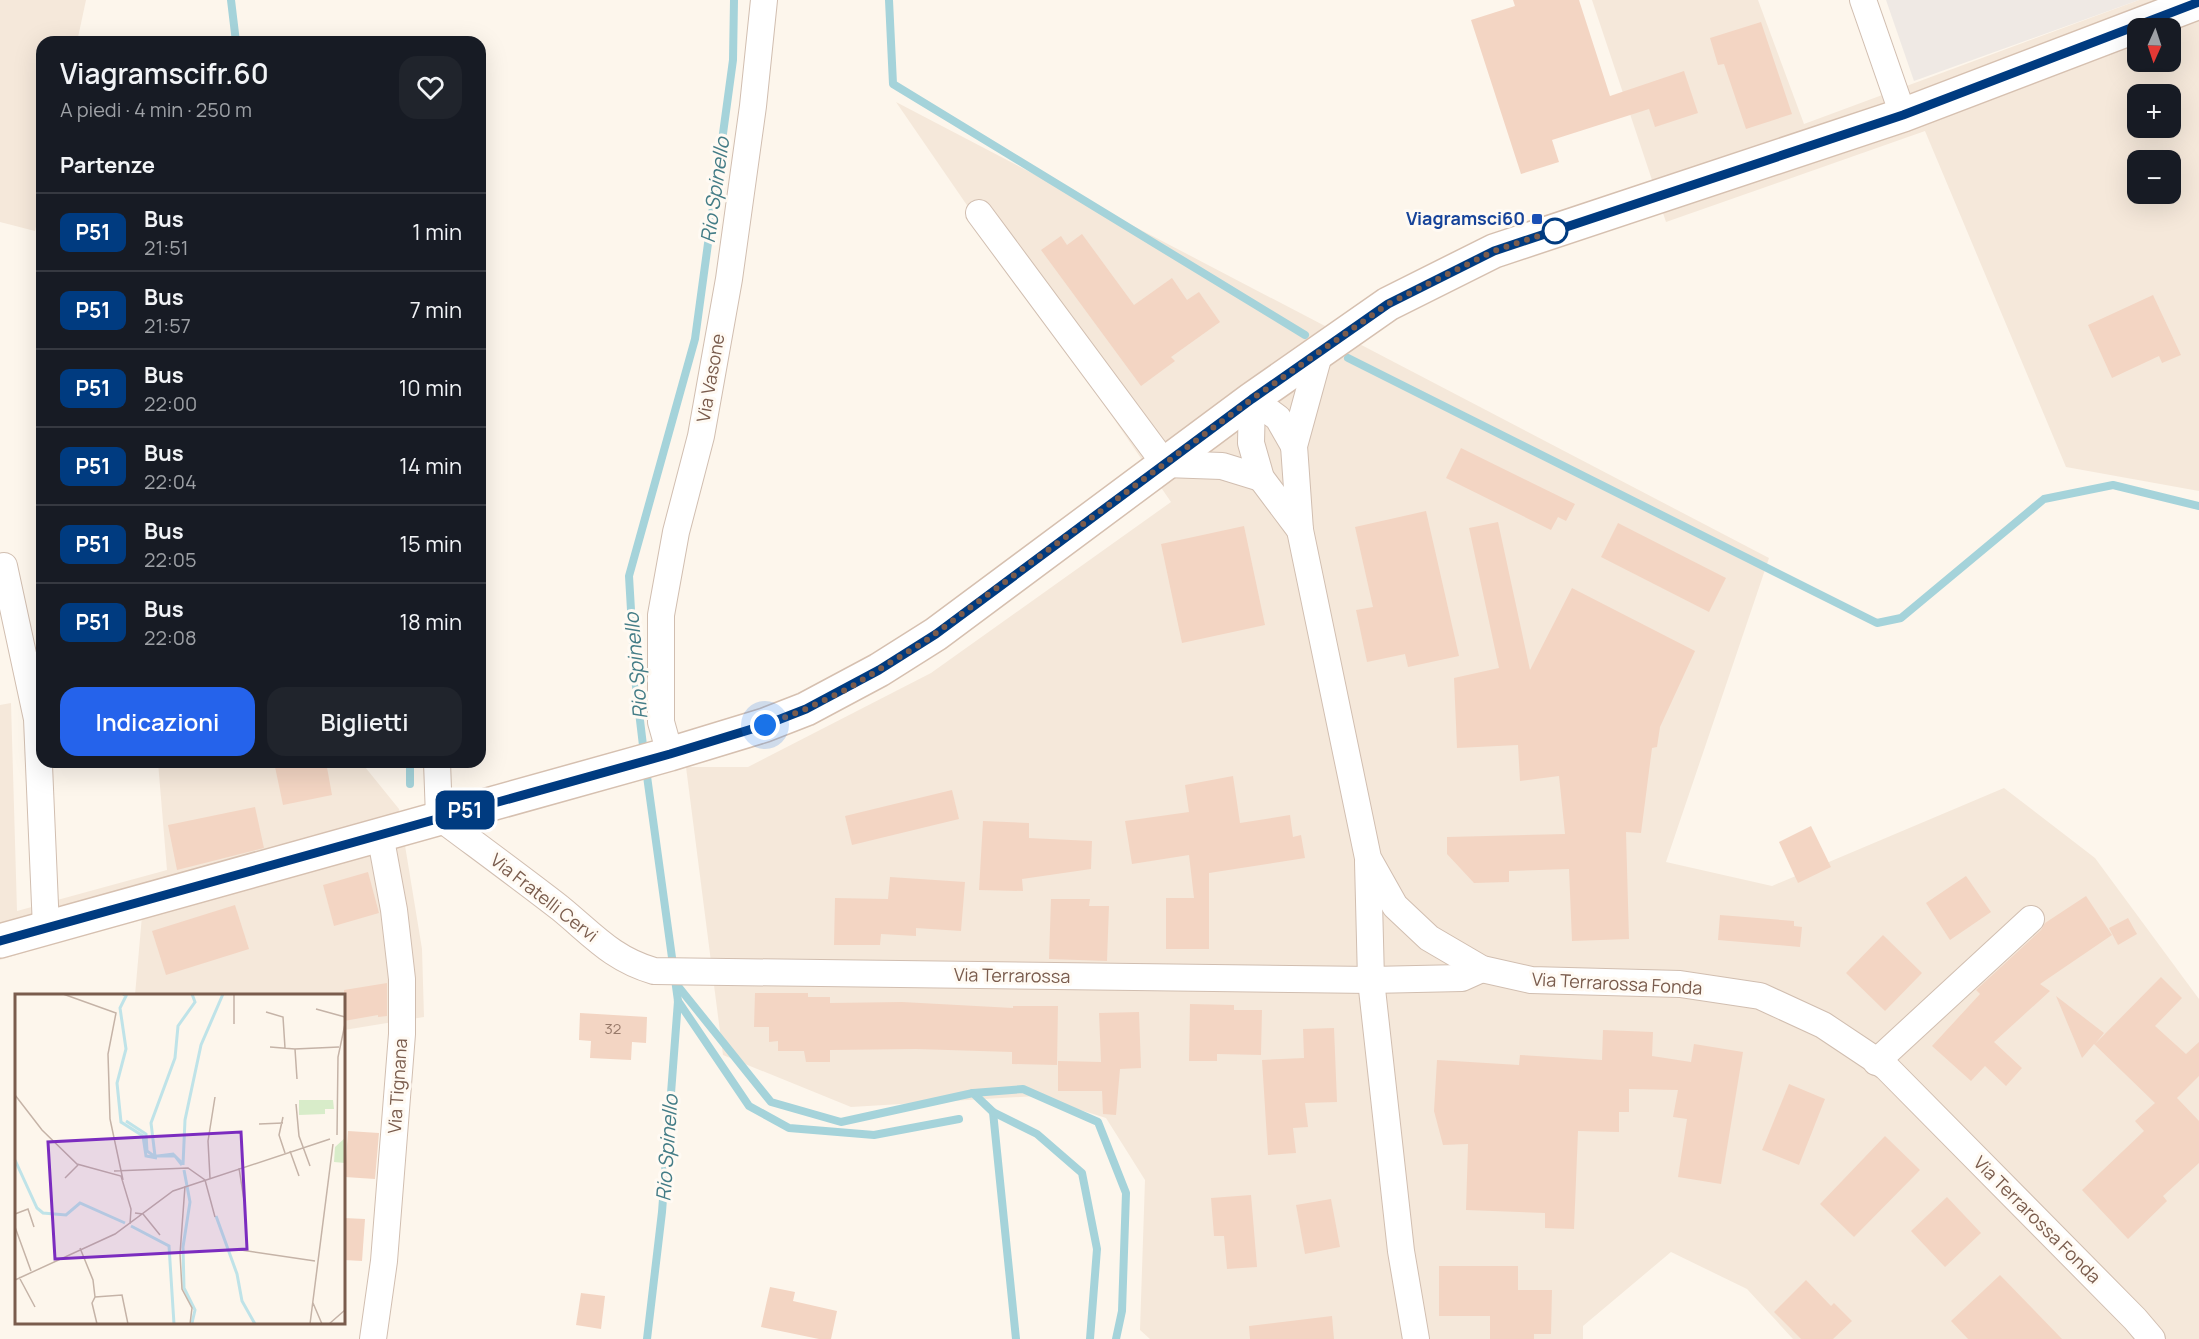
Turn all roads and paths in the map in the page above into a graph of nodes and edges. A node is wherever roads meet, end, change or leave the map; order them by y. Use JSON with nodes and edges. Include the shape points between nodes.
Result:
{"nodes":[{"id":1,"x":764,"y":0,"type":"edge"},
{"id":2,"x":1863,"y":0,"type":"edge"},
{"id":3,"x":2199,"y":2,"type":"edge"},
{"id":4,"x":1903,"y":115,"type":"junction"},
{"id":5,"x":979,"y":213,"type":"dead end"},
{"id":6,"x":1320,"y":351,"type":"junction"},
{"id":7,"x":1252,"y":399,"type":"junction"},
{"id":8,"x":1294,"y":446,"type":"junction"},
{"id":9,"x":1165,"y":464,"type":"junction"},
{"id":10,"x":1261,"y":478,"type":"junction"},
{"id":11,"x":1300,"y":531,"type":"junction"},
{"id":12,"x":4,"y":566,"type":"dead end"},
{"id":13,"x":36,"y":714,"type":"edge"},
{"id":14,"x":657,"y":756,"type":"junction"},
{"id":15,"x":39,"y":768,"type":"edge"},
{"id":16,"x":437,"y":768,"type":"edge"},
{"id":17,"x":439,"y":817,"type":"junction"},
{"id":18,"x":380,"y":834,"type":"junction"},
{"id":19,"x":1368,"y":858,"type":"junction"},
{"id":20,"x":2031,"y":919,"type":"dead end"},
{"id":21,"x":46,"y":928,"type":"junction"},
{"id":22,"x":0,"y":941,"type":"edge"},
{"id":23,"x":1482,"y":969,"type":"junction"},
{"id":24,"x":654,"y":971,"type":"joint"},
{"id":25,"x":1371,"y":980,"type":"junction"},
{"id":26,"x":1876,"y":1062,"type":"junction"},
{"id":27,"x":373,"y":1339,"type":"edge"},
{"id":28,"x":1416,"y":1339,"type":"edge"},
{"id":29,"x":2152,"y":1339,"type":"edge"}],
"edges":[{"from":1,"to":14,"type":"street","name":"Via Vasone","via":[[729,279],[701,436],[676,532],[661,615],[661,722]]},
{"from":2,"to":4,"type":"street"},
{"from":3,"to":4,"type":"street"},
{"from":4,"to":6,"type":"street","via":[[1494,251],[1388,304]]},
{"from":5,"to":9,"type":"street"},
{"from":6,"to":7,"type":"street"},
{"from":6,"to":8,"type":"street"},
{"from":7,"to":8,"type":"street","via":[[1278,418]]},
{"from":7,"to":9,"type":"street"},
{"from":7,"to":10,"type":"street","via":[[1251,442]]},
{"from":8,"to":11,"type":"street","name":"Via Terrarossa Fonda"},
{"from":9,"to":10,"type":"street","via":[[1222,466]]},
{"from":9,"to":14,"type":"street","via":[[936,634],[879,670],[806,709],[765,725]]},
{"from":10,"to":11,"type":"street"},
{"from":11,"to":19,"type":"street","name":"Via Terrarossa Fonda"},
{"from":12,"to":13,"type":"street"},
{"from":14,"to":17,"type":"street"},
{"from":15,"to":21,"type":"street"},
{"from":16,"to":17,"type":"street"},
{"from":17,"to":18,"type":"street"},
{"from":17,"to":24,"type":"street","name":"Via Fratelli Cervi","via":[[610,951]]},
{"from":18,"to":21,"type":"street"},
{"from":18,"to":27,"type":"street","name":"Via Tignana","via":[[402,979],[402,1034],[384,1261]]},
{"from":19,"to":23,"type":"street","name":"Via Terrarossa Fonda","via":[[1395,906],[1429,938]]},
{"from":19,"to":25,"type":"street"},
{"from":20,"to":26,"type":"street"},
{"from":21,"to":22,"type":"street"},
{"from":23,"to":25,"type":"street","name":"Via Terrarossa","via":[[1462,978]]},
{"from":23,"to":26,"type":"street","name":"Via Terrarossa Fonda","via":[[1531,980],[1680,984],[1760,996],[1823,1025]]},
{"from":24,"to":25,"type":"street","name":"Via Terrarossa"},
{"from":25,"to":28,"type":"street","via":[[1401,1251]]},
{"from":26,"to":29,"type":"street","name":"Via Terrarossa Fonda","via":[[1886,1067]]}]}
